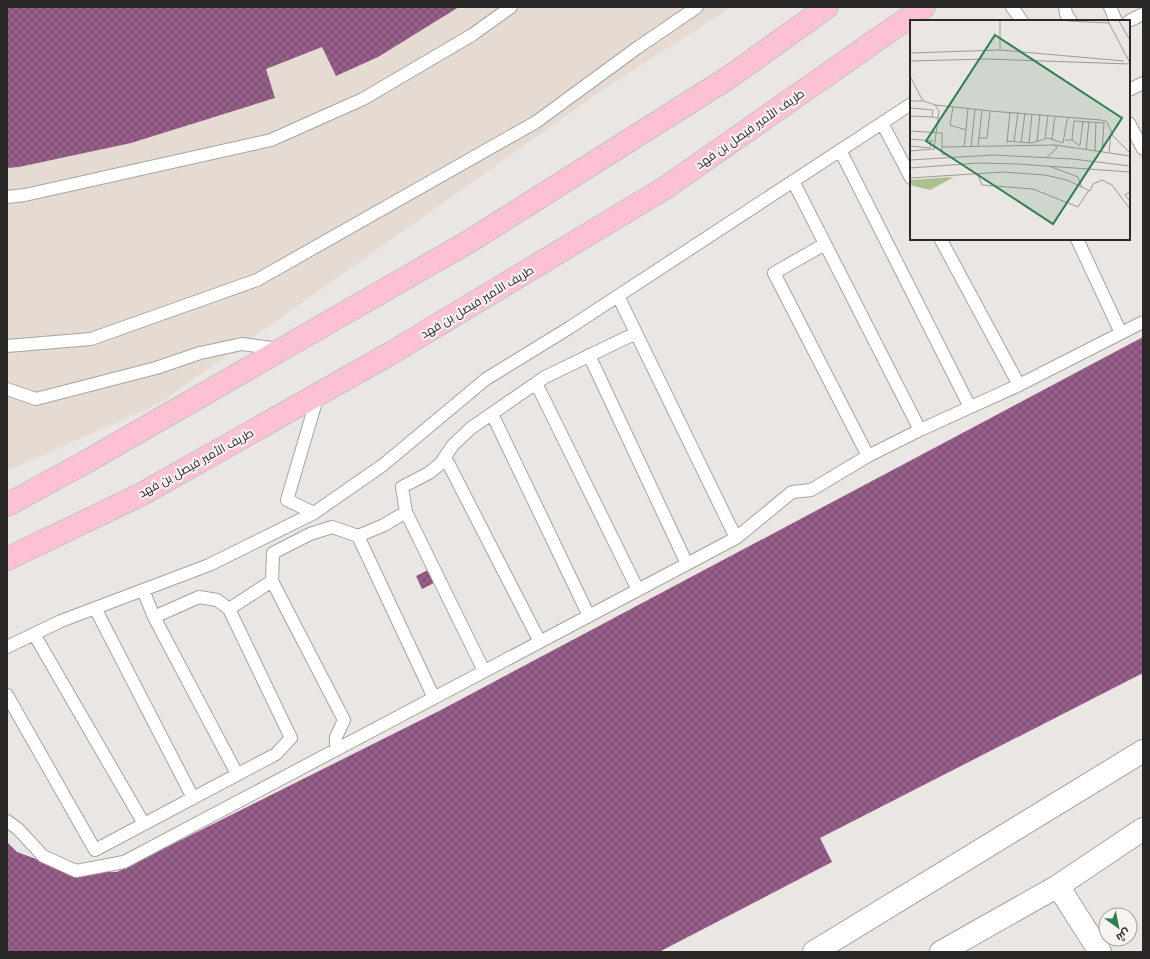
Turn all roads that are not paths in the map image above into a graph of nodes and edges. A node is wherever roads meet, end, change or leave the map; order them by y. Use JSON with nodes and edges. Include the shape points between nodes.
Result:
{"nodes":[{"id":1,"x":511,"y":7,"type":"edge"},
{"id":2,"x":827,"y":7,"type":"edge"},
{"id":3,"x":1012,"y":7,"type":"edge"},
{"id":4,"x":1066,"y":7,"type":"edge"},
{"id":5,"x":1110,"y":7,"type":"edge"},
{"id":6,"x":694,"y":8,"type":"edge"},
{"id":7,"x":924,"y":8,"type":"edge"},
{"id":8,"x":1143,"y":14,"type":"edge"},
{"id":9,"x":1021,"y":20,"type":"edge"},
{"id":10,"x":1070,"y":20,"type":"edge"},
{"id":11,"x":1116,"y":20,"type":"edge"},
{"id":12,"x":1130,"y":20,"type":"edge"},
{"id":13,"x":1143,"y":83,"type":"edge"},
{"id":14,"x":1130,"y":90,"type":"edge"},
{"id":15,"x":910,"y":105,"type":"edge"},
{"id":16,"x":882,"y":123,"type":"junction"},
{"id":17,"x":1130,"y":125,"type":"edge"},
{"id":18,"x":1143,"y":149,"type":"edge"},
{"id":19,"x":840,"y":150,"type":"junction"},
{"id":20,"x":910,"y":176,"type":"edge"},
{"id":21,"x":793,"y":181,"type":"junction"},
{"id":22,"x":7,"y":197,"type":"edge"},
{"id":23,"x":942,"y":240,"type":"edge"},
{"id":24,"x":1077,"y":240,"type":"edge"},
{"id":25,"x":825,"y":244,"type":"junction"},
{"id":26,"x":618,"y":296,"type":"junction"},
{"id":27,"x":1143,"y":322,"type":"edge"},
{"id":28,"x":636,"y":333,"type":"junction"},
{"id":29,"x":1121,"y":333,"type":"junction"},
{"id":30,"x":7,"y":346,"type":"edge"},
{"id":31,"x":282,"y":350,"type":"junction"},
{"id":32,"x":589,"y":355,"type":"junction"},
{"id":33,"x":536,"y":383,"type":"junction"},
{"id":34,"x":1019,"y":385,"type":"junction"},
{"id":35,"x":7,"y":389,"type":"edge"},
{"id":36,"x":318,"y":394,"type":"junction"},
{"id":37,"x":970,"y":407,"type":"junction"},
{"id":38,"x":492,"y":414,"type":"junction"},
{"id":39,"x":920,"y":430,"type":"junction"},
{"id":40,"x":868,"y":456,"type":"junction"},
{"id":41,"x":445,"y":457,"type":"junction"},
{"id":42,"x":7,"y":504,"type":"edge"},
{"id":43,"x":314,"y":512,"type":"junction"},
{"id":44,"x":406,"y":512,"type":"junction"},
{"id":45,"x":358,"y":536,"type":"junction"},
{"id":46,"x":736,"y":538,"type":"junction"},
{"id":47,"x":7,"y":559,"type":"edge"},
{"id":48,"x":687,"y":564,"type":"junction"},
{"id":49,"x":272,"y":581,"type":"junction"},
{"id":50,"x":143,"y":590,"type":"junction"},
{"id":51,"x":638,"y":590,"type":"junction"},
{"id":52,"x":95,"y":608,"type":"junction"},
{"id":53,"x":229,"y":609,"type":"junction"},
{"id":54,"x":588,"y":616,"type":"junction"},
{"id":55,"x":154,"y":617,"type":"junction"},
{"id":56,"x":34,"y":634,"type":"junction"},
{"id":57,"x":540,"y":642,"type":"junction"},
{"id":58,"x":7,"y":648,"type":"edge"},
{"id":59,"x":484,"y":671,"type":"junction"},
{"id":60,"x":7,"y":695,"type":"edge"},
{"id":61,"x":434,"y":698,"type":"junction"},
{"id":62,"x":336,"y":750,"type":"junction"},
{"id":63,"x":1143,"y":751,"type":"edge"},
{"id":64,"x":237,"y":774,"type":"junction"},
{"id":65,"x":193,"y":798,"type":"junction"},
{"id":66,"x":7,"y":821,"type":"edge"},
{"id":67,"x":144,"y":824,"type":"junction"},
{"id":68,"x":1143,"y":830,"type":"edge"},
{"id":69,"x":1058,"y":886,"type":"junction"},
{"id":70,"x":814,"y":952,"type":"edge"},
{"id":71,"x":941,"y":952,"type":"edge"},
{"id":72,"x":1100,"y":952,"type":"edge"}],
"edges":[{"from":1,"to":22,"type":"lane","via":[[472,36],[363,99],[270,140]]},
{"from":2,"to":31,"type":"main road","via":[[728,78],[484,232]]},
{"from":3,"to":9,"type":"lane"},
{"from":4,"to":10,"type":"lane","via":[[1066,14]]},
{"from":5,"to":11,"type":"lane"},
{"from":6,"to":30,"type":"lane","via":[[536,122],[257,280],[91,339]]},
{"from":7,"to":36,"type":"main road","name":"طريف الأمير فيصل بن فهد","via":[[666,188],[393,352]]},
{"from":8,"to":12,"type":"lane"},
{"from":13,"to":14,"type":"lane"},
{"from":15,"to":16,"type":"lane"},
{"from":16,"to":19,"type":"lane"},
{"from":16,"to":20,"type":"lane"},
{"from":17,"to":18,"type":"lane"},
{"from":19,"to":21,"type":"lane"},
{"from":19,"to":37,"type":"lane"},
{"from":21,"to":25,"type":"lane"},
{"from":21,"to":26,"type":"lane"},
{"from":23,"to":34,"type":"lane"},
{"from":24,"to":29,"type":"lane"},
{"from":25,"to":39,"type":"lane"},
{"from":25,"to":40,"type":"lane","via":[[774,273]]},
{"from":26,"to":28,"type":"lane"},
{"from":26,"to":43,"type":"lane","via":[[486,379],[383,465]]},
{"from":27,"to":29,"type":"lane"},
{"from":28,"to":32,"type":"lane"},
{"from":28,"to":46,"type":"lane"},
{"from":29,"to":34,"type":"lane"},
{"from":31,"to":35,"type":"lane","via":[[242,344],[200,353],[156,368],[36,399]]},
{"from":31,"to":42,"type":"main road"},
{"from":32,"to":33,"type":"lane"},
{"from":32,"to":48,"type":"lane"},
{"from":33,"to":38,"type":"lane"},
{"from":33,"to":51,"type":"lane"},
{"from":34,"to":37,"type":"lane"},
{"from":36,"to":43,"type":"lane","via":[[287,500]]},
{"from":36,"to":47,"type":"main road","name":"طريف الأمير فيصل بن فهد","via":[[142,494]]},
{"from":37,"to":39,"type":"lane"},
{"from":38,"to":41,"type":"lane","via":[[471,428],[453,445]]},
{"from":38,"to":54,"type":"lane"},
{"from":39,"to":40,"type":"lane"},
{"from":40,"to":46,"type":"lane","via":[[811,490],[792,492]]},
{"from":41,"to":44,"type":"lane","via":[[429,473],[402,487]]},
{"from":41,"to":57,"type":"lane"},
{"from":43,"to":50,"type":"lane","via":[[209,565]]},
{"from":44,"to":45,"type":"lane"},
{"from":44,"to":59,"type":"lane"},
{"from":45,"to":49,"type":"lane","via":[[332,527],[310,534],[273,553]]},
{"from":45,"to":61,"type":"lane"},
{"from":46,"to":48,"type":"lane"},
{"from":48,"to":51,"type":"lane"},
{"from":49,"to":53,"type":"lane"},
{"from":49,"to":62,"type":"lane","via":[[344,720],[336,737]]},
{"from":50,"to":52,"type":"lane"},
{"from":50,"to":55,"type":"lane"},
{"from":51,"to":54,"type":"lane"},
{"from":52,"to":56,"type":"lane"},
{"from":52,"to":65,"type":"lane"},
{"from":53,"to":55,"type":"lane","via":[[218,600],[199,597]]},
{"from":53,"to":64,"type":"lane","via":[[291,738],[276,754]]},
{"from":54,"to":57,"type":"lane"},
{"from":55,"to":64,"type":"lane"},
{"from":56,"to":58,"type":"lane"},
{"from":56,"to":67,"type":"lane"},
{"from":57,"to":59,"type":"lane"},
{"from":59,"to":61,"type":"lane"},
{"from":60,"to":67,"type":"lane","via":[[95,850]]},
{"from":61,"to":62,"type":"lane"},
{"from":62,"to":66,"type":"lane","via":[[124,862],[76,871],[43,856]]},
{"from":63,"to":70,"type":"street"},
{"from":64,"to":65,"type":"lane"},
{"from":65,"to":67,"type":"lane"},
{"from":68,"to":69,"type":"street"},
{"from":69,"to":71,"type":"street"},
{"from":69,"to":72,"type":"street"}]}
